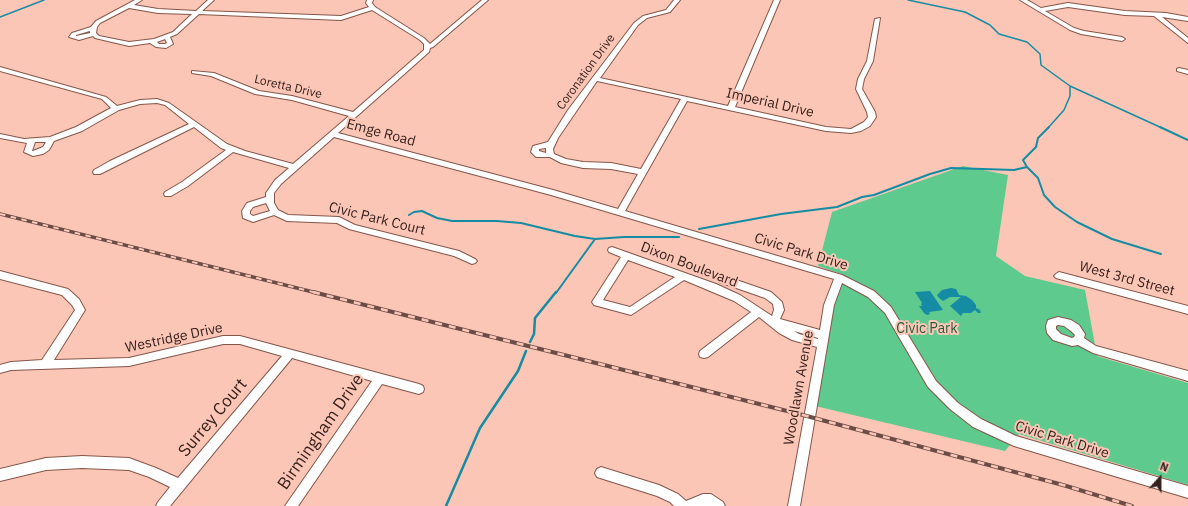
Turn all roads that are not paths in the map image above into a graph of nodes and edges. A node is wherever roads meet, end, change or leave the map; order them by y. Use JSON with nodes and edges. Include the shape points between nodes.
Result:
{"nodes":[{"id":1,"x":139,"y":0,"type":"edge"},
{"id":2,"x":211,"y":0,"type":"edge"},
{"id":3,"x":370,"y":0,"type":"edge"},
{"id":4,"x":485,"y":0,"type":"edge"},
{"id":5,"x":677,"y":0,"type":"edge"},
{"id":6,"x":777,"y":0,"type":"edge"},
{"id":7,"x":1023,"y":0,"type":"edge"},
{"id":8,"x":129,"y":6,"type":"junction"},
{"id":9,"x":373,"y":8,"type":"junction"},
{"id":10,"x":1039,"y":10,"type":"junction"},
{"id":11,"x":198,"y":13,"type":"junction"},
{"id":12,"x":1155,"y":14,"type":"junction"},
{"id":13,"x":1188,"y":18,"type":"edge"},
{"id":14,"x":878,"y":19,"type":"dead end"},
{"id":15,"x":1122,"y":39,"type":"dead end"},
{"id":16,"x":1188,"y":40,"type":"edge"},
{"id":17,"x":427,"y":46,"type":"junction"},
{"id":18,"x":1178,"y":70,"type":"dead end"},
{"id":19,"x":1,"y":71,"type":"edge"},
{"id":20,"x":194,"y":72,"type":"dead end"},
{"id":21,"x":1188,"y":72,"type":"edge"},
{"id":22,"x":596,"y":79,"type":"junction"},
{"id":23,"x":685,"y":98,"type":"junction"},
{"id":24,"x":731,"y":107,"type":"junction"},
{"id":25,"x":116,"y":108,"type":"junction"},
{"id":26,"x":355,"y":115,"type":"junction"},
{"id":27,"x":194,"y":124,"type":"junction"},
{"id":28,"x":333,"y":134,"type":"junction"},
{"id":29,"x":0,"y":136,"type":"edge"},
{"id":30,"x":51,"y":138,"type":"junction"},
{"id":31,"x":32,"y":141,"type":"junction"},
{"id":32,"x":551,"y":144,"type":"junction"},
{"id":33,"x":231,"y":150,"type":"junction"},
{"id":34,"x":551,"y":155,"type":"junction"},
{"id":35,"x":294,"y":167,"type":"junction"},
{"id":36,"x":97,"y":172,"type":"dead end"},
{"id":37,"x":643,"y":172,"type":"junction"},
{"id":38,"x":168,"y":194,"type":"dead end"},
{"id":39,"x":270,"y":199,"type":"junction"},
{"id":40,"x":275,"y":212,"type":"junction"},
{"id":41,"x":620,"y":212,"type":"junction"},
{"id":42,"x":612,"y":250,"type":"dead end"},
{"id":43,"x":626,"y":256,"type":"junction"},
{"id":44,"x":472,"y":262,"type":"dead end"},
{"id":45,"x":0,"y":276,"type":"edge"},
{"id":46,"x":1059,"y":276,"type":"dead end"},
{"id":47,"x":682,"y":277,"type":"junction"},
{"id":48,"x":839,"y":277,"type":"junction"},
{"id":49,"x":722,"y":279,"type":"dead end"},
{"id":50,"x":1188,"y":310,"type":"edge"},
{"id":51,"x":758,"y":312,"type":"junction"},
{"id":52,"x":774,"y":322,"type":"junction"},
{"id":53,"x":823,"y":340,"type":"junction"},
{"id":54,"x":1079,"y":340,"type":"dead end"},
{"id":55,"x":290,"y":353,"type":"junction"},
{"id":56,"x":704,"y":354,"type":"dead end"},
{"id":57,"x":45,"y":365,"type":"junction"},
{"id":58,"x":0,"y":369,"type":"edge"},
{"id":59,"x":1188,"y":376,"type":"edge"},
{"id":60,"x":380,"y":378,"type":"junction"},
{"id":61,"x":420,"y":389,"type":"dead end"},
{"id":62,"x":601,"y":473,"type":"dead end"},
{"id":63,"x":0,"y":475,"type":"edge"},
{"id":64,"x":179,"y":485,"type":"junction"},
{"id":65,"x":1188,"y":492,"type":"edge"},
{"id":66,"x":162,"y":506,"type":"edge"},
{"id":67,"x":291,"y":506,"type":"edge"},
{"id":68,"x":683,"y":506,"type":"edge"},
{"id":69,"x":689,"y":506,"type":"edge"},
{"id":70,"x":719,"y":506,"type":"edge"},
{"id":71,"x":794,"y":506,"type":"edge"}],
"edges":[{"from":1,"to":8,"type":"street"},
{"from":2,"to":11,"type":"street"},
{"from":3,"to":9,"type":"street"},
{"from":4,"to":17,"type":"street","via":[[444,36],[431,46]]},
{"from":5,"to":22,"type":"street","name":"Coronation Drive","via":[[671,9],[645,17],[636,24]]},
{"from":6,"to":24,"type":"street"},
{"from":7,"to":10,"type":"street"},
{"from":8,"to":11,"type":"street","via":[[158,11]]},
{"from":8,"to":11,"type":"street","via":[[104,18],[94,31],[97,37],[129,44],[152,42],[158,46],[166,46],[170,44],[167,37]]},
{"from":9,"to":11,"type":"street","via":[[341,18]]},
{"from":9,"to":17,"type":"street","via":[[422,39]]},
{"from":10,"to":12,"type":"street","via":[[1068,5],[1125,13]]},
{"from":10,"to":15,"type":"street","via":[[1083,33]]},
{"from":12,"to":13,"type":"street"},
{"from":12,"to":16,"type":"street"},
{"from":14,"to":24,"type":"street","name":"Imperial Drive","via":[[870,61],[859,89],[871,112],[870,121],[863,127],[851,131],[826,129]]},
{"from":17,"to":26,"type":"street","name":"Emge Road","via":[[427,51]]},
{"from":18,"to":21,"type":"street"},
{"from":19,"to":25,"type":"street","via":[[104,98]]},
{"from":20,"to":26,"type":"street","name":"Loretta Drive","via":[[212,74],[257,93],[292,98]]},
{"from":22,"to":23,"type":"street","name":"Imperial Drive"},
{"from":22,"to":32,"type":"street","name":"Coronation Drive"},
{"from":23,"to":24,"type":"street","name":"Imperial Drive"},
{"from":23,"to":37,"type":"street"},
{"from":25,"to":27,"type":"street","via":[[157,101],[167,104]]},
{"from":25,"to":30,"type":"street","via":[[79,129]]},
{"from":26,"to":28,"type":"street","name":"Emge Road"},
{"from":27,"to":33,"type":"street"},
{"from":27,"to":36,"type":"street"},
{"from":28,"to":35,"type":"street"},
{"from":28,"to":41,"type":"street","name":"Emge Road"},
{"from":29,"to":31,"type":"street"},
{"from":30,"to":31,"type":"street"},
{"from":30,"to":31,"type":"street","via":[[46,148],[33,154],[28,152]]},
{"from":32,"to":34,"type":"street"},
{"from":32,"to":34,"type":"street","via":[[536,148],[535,152],[539,155]]},
{"from":33,"to":35,"type":"street"},
{"from":33,"to":38,"type":"street"},
{"from":34,"to":37,"type":"street","via":[[564,162]]},
{"from":35,"to":39,"type":"street","via":[[278,182],[270,193]]},
{"from":37,"to":41,"type":"street"},
{"from":39,"to":40,"type":"street"},
{"from":39,"to":40,"type":"street","via":[[250,205],[246,216],[253,219]]},
{"from":40,"to":44,"type":"street","name":"Civic Park Court","via":[[297,220],[339,220],[352,227],[456,253]]},
{"from":41,"to":48,"type":"street","name":"Civic Park Drive"},
{"from":42,"to":43,"type":"street","name":"Dixon Boulevard"},
{"from":43,"to":47,"type":"street","name":"Dixon Boulevard"},
{"from":43,"to":47,"type":"street","via":[[597,302],[632,311]]},
{"from":45,"to":57,"type":"street","via":[[65,292],[76,302],[80,310]]},
{"from":46,"to":50,"type":"street","name":"West 3rd Street"},
{"from":47,"to":51,"type":"street","name":"Dixon Boulevard","via":[[737,298]]},
{"from":48,"to":53,"type":"street","name":"Woodlawn Avenue","via":[[829,305]]},
{"from":48,"to":65,"type":"street","name":"Civic Park Drive","via":[[871,294],[888,310],[932,384],[954,406],[977,423],[1014,441]]},
{"from":49,"to":52,"type":"street","via":[[768,295],[777,302],[780,310]]},
{"from":51,"to":52,"type":"street","name":"Dixon Boulevard"},
{"from":51,"to":56,"type":"street"},
{"from":52,"to":53,"type":"street","name":"Dixon Boulevard","via":[[796,337]]},
{"from":53,"to":71,"type":"street","name":"Woodlawn Avenue"},
{"from":54,"to":59,"type":"street","via":[[1093,349]]},
{"from":55,"to":57,"type":"street","name":"Westridge Drive","via":[[240,340],[223,340],[129,362]]},
{"from":55,"to":60,"type":"street","name":"Westridge Drive"},
{"from":55,"to":64,"type":"street","name":"Surrey Court"},
{"from":57,"to":58,"type":"street","name":"Westridge Drive","via":[[11,366]]},
{"from":60,"to":61,"type":"street","name":"Westridge Drive"},
{"from":60,"to":67,"type":"street","name":"Birmingham Drive"},
{"from":62,"to":68,"type":"street","via":[[659,491],[674,498]]},
{"from":63,"to":64,"type":"street","via":[[46,464],[129,464]]},
{"from":64,"to":66,"type":"street","name":"Surrey Court"},
{"from":69,"to":70,"type":"street","via":[[703,500],[711,500]]}]}
